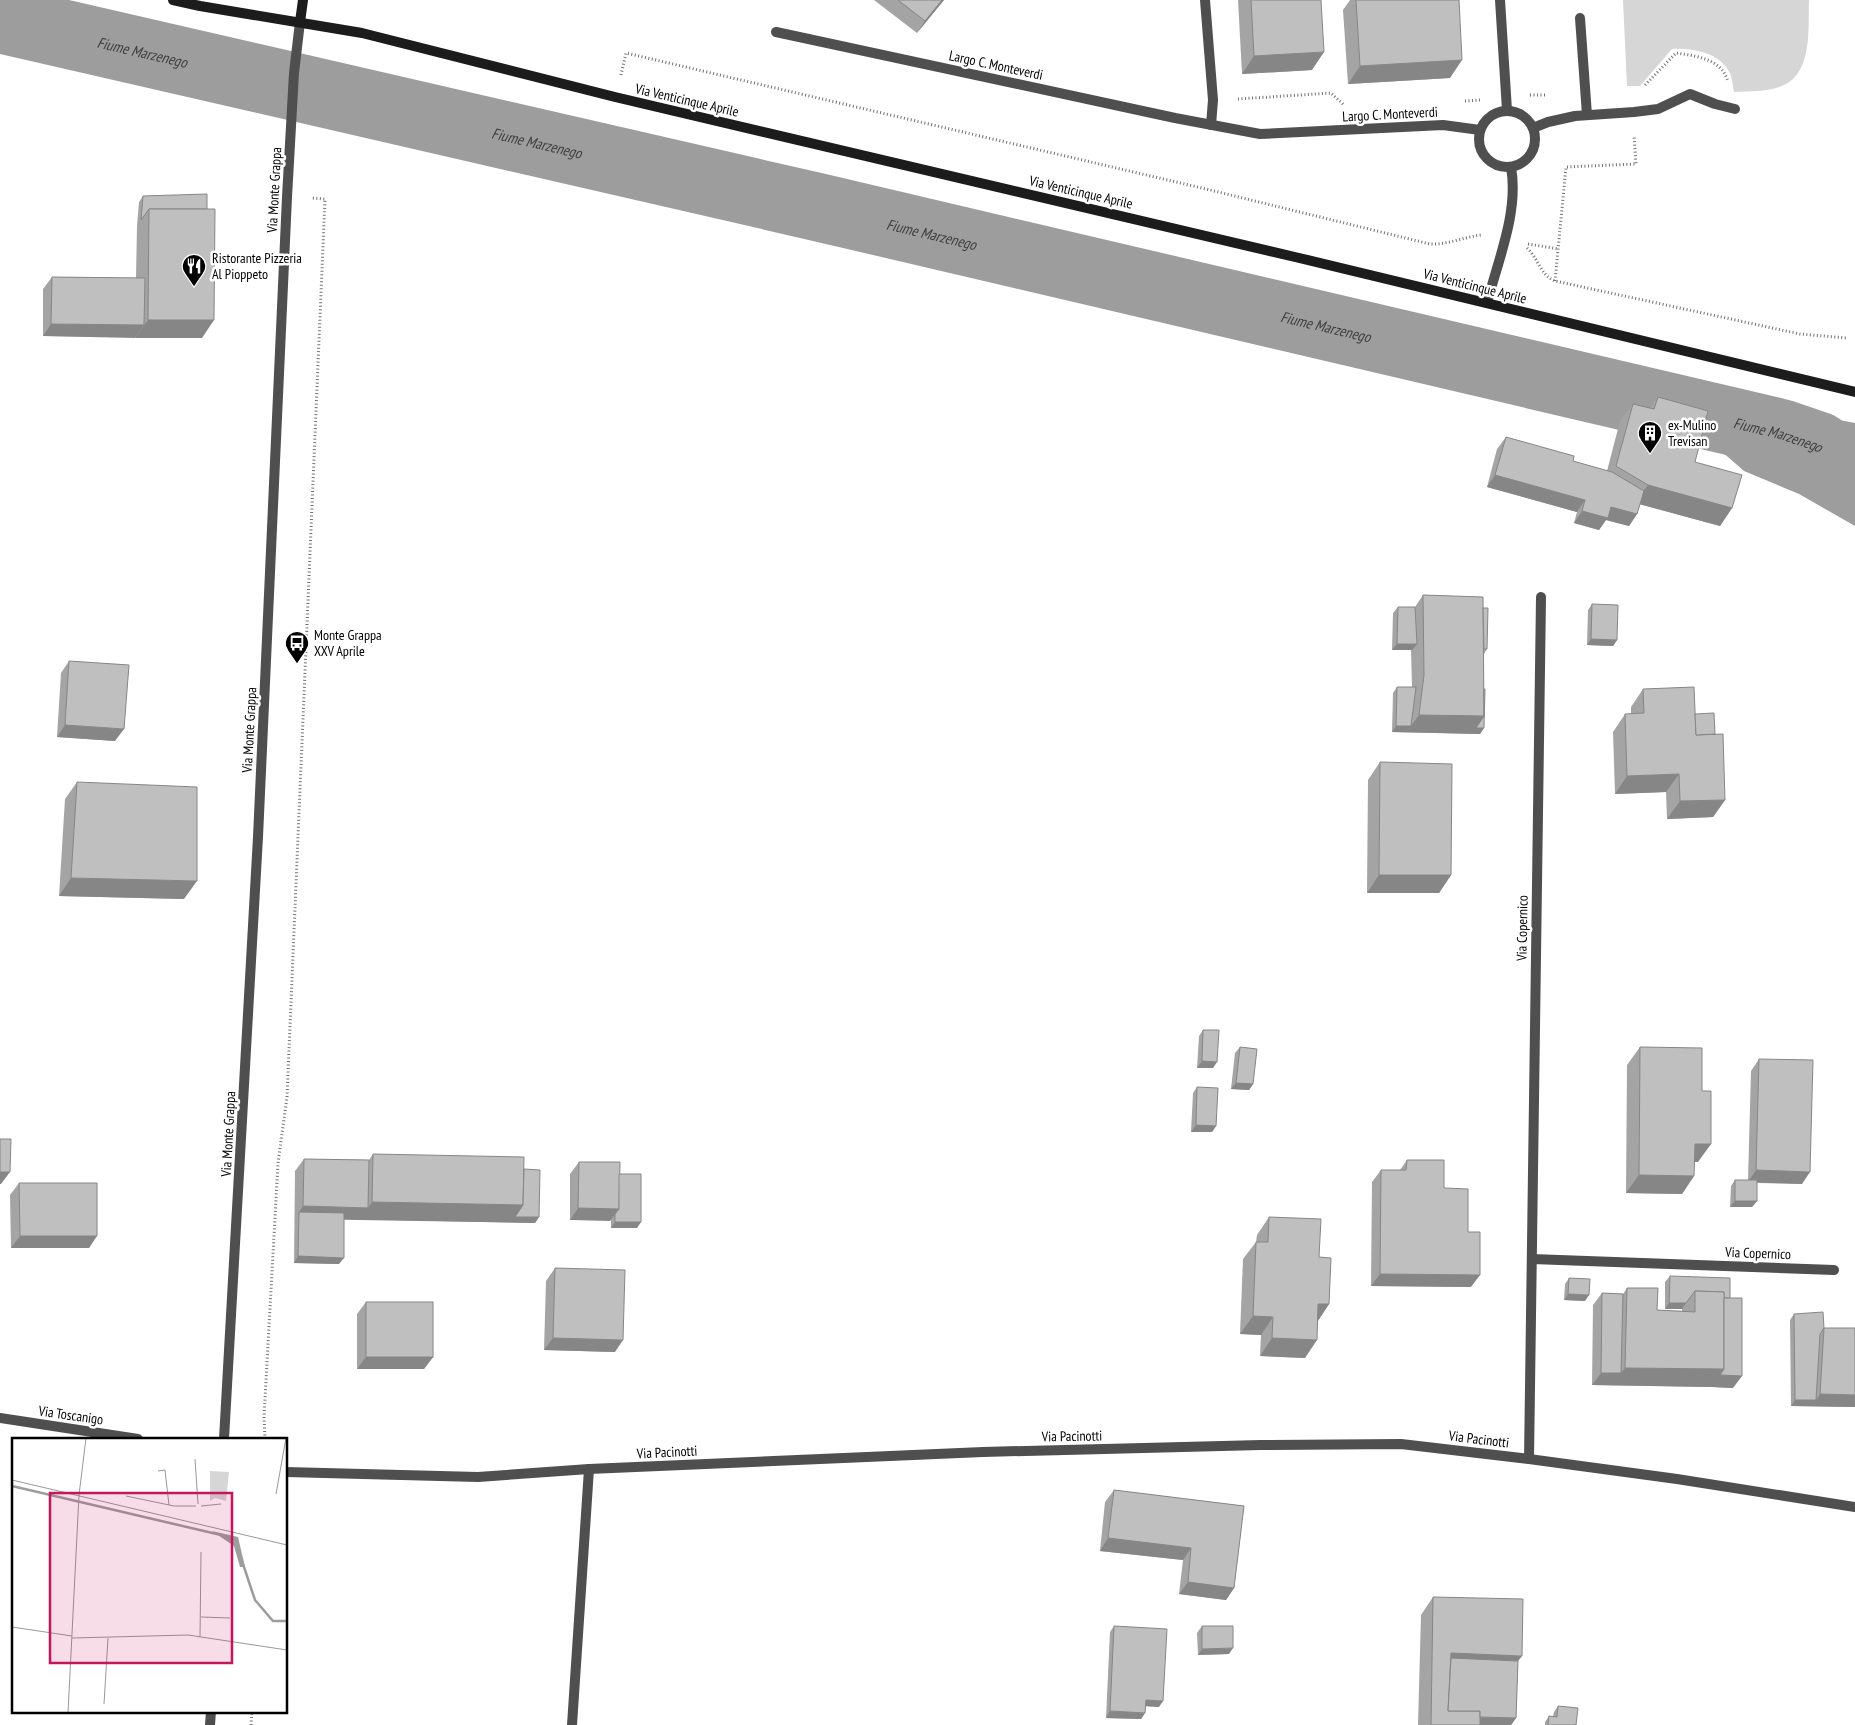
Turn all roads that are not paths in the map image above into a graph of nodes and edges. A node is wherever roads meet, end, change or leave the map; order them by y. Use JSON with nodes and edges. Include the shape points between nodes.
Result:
{"nodes":[{"id":1,"x":173,"y":0,"type":"edge"},
{"id":2,"x":303,"y":0,"type":"edge"},
{"id":3,"x":1205,"y":0,"type":"edge"},
{"id":4,"x":1500,"y":0,"type":"edge"},
{"id":5,"x":1580,"y":18,"type":"dead end"},
{"id":6,"x":300,"y":22,"type":"junction"},
{"id":7,"x":776,"y":32,"type":"dead end"},
{"id":8,"x":1731,"y":108,"type":"road end"},
{"id":9,"x":1507,"y":110,"type":"junction"},
{"id":10,"x":1587,"y":115,"type":"junction"},
{"id":11,"x":1211,"y":125,"type":"junction"},
{"id":12,"x":1533,"y":128,"type":"junction"},
{"id":13,"x":1480,"y":130,"type":"junction"},
{"id":14,"x":1511,"y":167,"type":"junction"},
{"id":15,"x":1487,"y":303,"type":"junction"},
{"id":16,"x":1855,"y":392,"type":"edge"},
{"id":17,"x":1541,"y":597,"type":"dead end"},
{"id":18,"x":1532,"y":1259,"type":"junction"},
{"id":19,"x":1834,"y":1270,"type":"dead end"},
{"id":20,"x":0,"y":1418,"type":"edge"},
{"id":21,"x":131,"y":1438,"type":"edge"},
{"id":22,"x":224,"y":1438,"type":"edge"},
{"id":23,"x":1529,"y":1459,"type":"junction"},
{"id":24,"x":589,"y":1469,"type":"junction"},
{"id":25,"x":288,"y":1472,"type":"edge"},
{"id":26,"x":1855,"y":1507,"type":"edge"},
{"id":27,"x":211,"y":1712,"type":"edge"},
{"id":28,"x":210,"y":1725,"type":"edge"},
{"id":29,"x":572,"y":1725,"type":"edge"}],
"edges":[{"from":1,"to":6,"type":"main road","name":"Via Venticinque Aprile"},
{"from":2,"to":6,"type":"main road"},
{"from":3,"to":11,"type":"street","via":[[1214,100]]},
{"from":4,"to":9,"type":"street"},
{"from":5,"to":10,"type":"street"},
{"from":6,"to":15,"type":"main road","name":"Via Venticinque Aprile","via":[[362,33],[615,97]]},
{"from":6,"to":22,"type":"street","name":"Via Monte Grappa","via":[[290,153],[259,827]]},
{"from":7,"to":11,"type":"street","name":"Largo C. Monteverdi"},
{"from":8,"to":10,"type":"street","via":[[1690,94],[1658,108]]},
{"from":9,"to":12,"type":"street","via":[[1523,115]]},
{"from":9,"to":13,"type":"street","via":[[1490,116]]},
{"from":10,"to":12,"type":"street"},
{"from":11,"to":13,"type":"street","name":"Largo C. Monteverdi","via":[[1260,134],[1442,125]]},
{"from":12,"to":14,"type":"street","via":[[1534,148],[1521,164]]},
{"from":13,"to":14,"type":"street","via":[[1482,152],[1489,161]]},
{"from":14,"to":15,"type":"street","via":[[1513,203]]},
{"from":15,"to":16,"type":"main road","name":"Via Venticinque Aprile"},
{"from":17,"to":18,"type":"street","name":"Via Copernico"},
{"from":18,"to":19,"type":"street","name":"Via Copernico"},
{"from":18,"to":23,"type":"street","name":"Via Copernico"},
{"from":20,"to":21,"type":"street","name":"Via Toscanigo"},
{"from":23,"to":24,"type":"street","name":"Via Pacinotti","via":[[1401,1444],[1261,1445],[983,1452]]},
{"from":23,"to":26,"type":"street","name":"Via Pacinotti"},
{"from":24,"to":25,"type":"street","name":"Via Pacinotti","via":[[478,1477]]},
{"from":24,"to":29,"type":"street"},
{"from":27,"to":28,"type":"street"}]}
